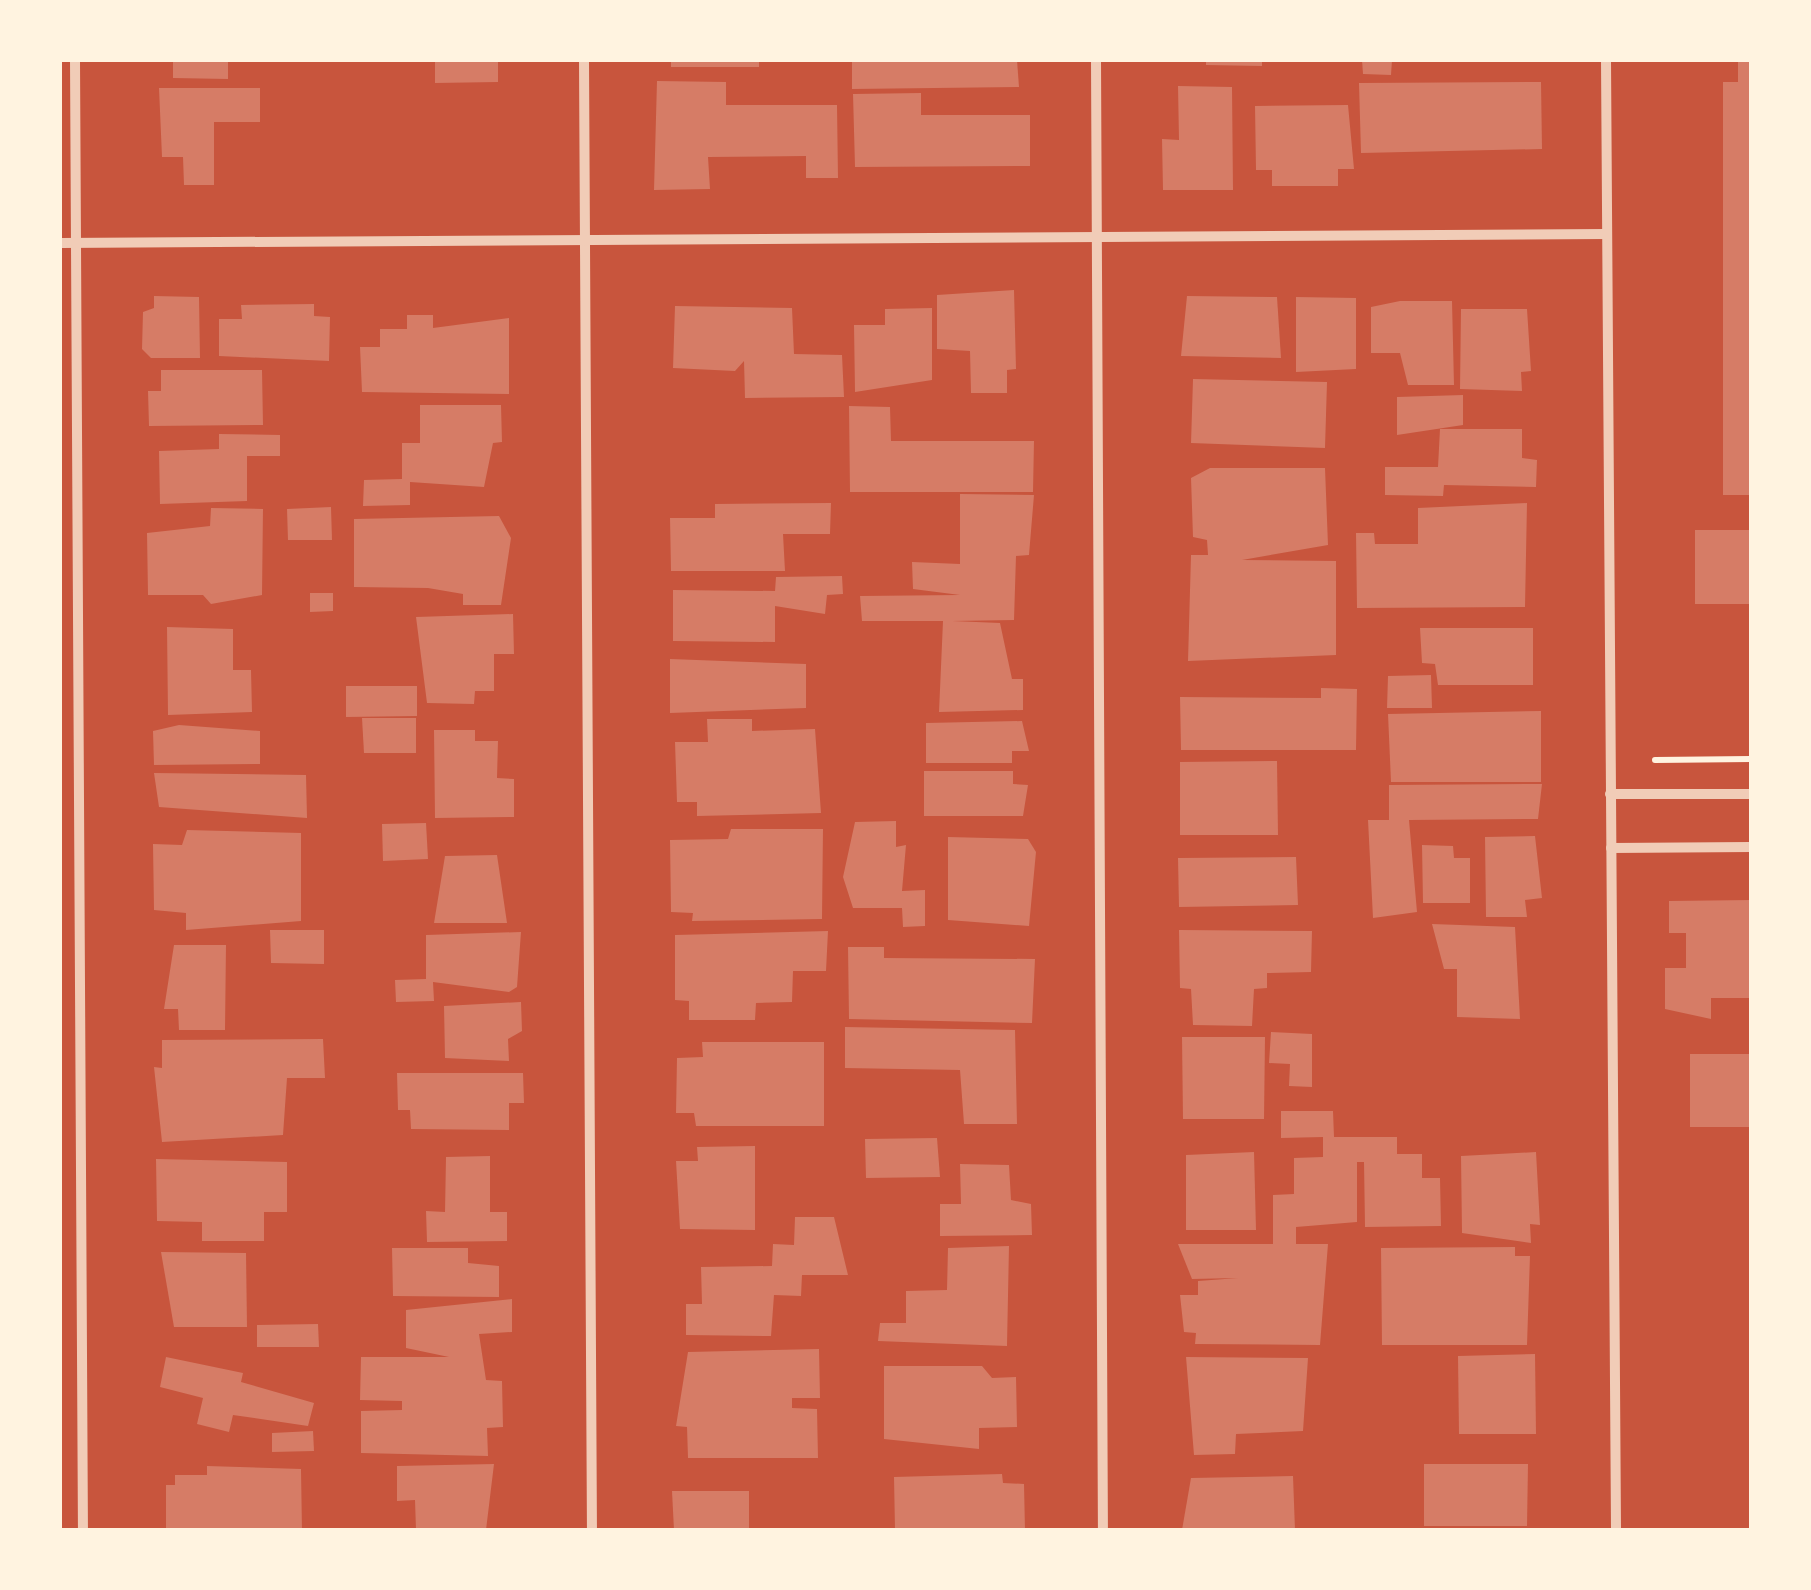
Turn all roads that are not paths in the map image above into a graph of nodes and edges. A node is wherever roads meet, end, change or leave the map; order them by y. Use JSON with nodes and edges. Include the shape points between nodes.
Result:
{"nodes":[{"id":1,"x":75,"y":60,"type":"edge"},
{"id":2,"x":584,"y":60,"type":"edge"},
{"id":3,"x":1096,"y":60,"type":"edge"},
{"id":4,"x":1606,"y":60,"type":"edge"},
{"id":5,"x":1606,"y":234,"type":"junction"},
{"id":6,"x":584,"y":242,"type":"junction"},
{"id":7,"x":1097,"y":242,"type":"junction"},
{"id":8,"x":60,"y":243,"type":"edge"},
{"id":9,"x":76,"y":243,"type":"junction"},
{"id":10,"x":1610,"y":794,"type":"junction"},
{"id":11,"x":1751,"y":794,"type":"edge"},
{"id":12,"x":1611,"y":848,"type":"junction"},
{"id":13,"x":1751,"y":848,"type":"edge"},
{"id":14,"x":83,"y":1530,"type":"edge"},
{"id":15,"x":592,"y":1530,"type":"edge"},
{"id":16,"x":1102,"y":1530,"type":"edge"},
{"id":17,"x":1616,"y":1530,"type":"edge"}],
"edges":[{"from":1,"to":9,"type":"street"},
{"from":2,"to":6,"type":"street"},
{"from":3,"to":7,"type":"street"},
{"from":4,"to":5,"type":"street"},
{"from":5,"to":7,"type":"street"},
{"from":5,"to":10,"type":"street"},
{"from":6,"to":7,"type":"street"},
{"from":6,"to":9,"type":"street"},
{"from":6,"to":15,"type":"street"},
{"from":7,"to":16,"type":"street"},
{"from":8,"to":9,"type":"street"},
{"from":9,"to":14,"type":"street"},
{"from":10,"to":11,"type":"street"},
{"from":10,"to":12,"type":"street"},
{"from":12,"to":13,"type":"street"},
{"from":12,"to":17,"type":"street"}]}
